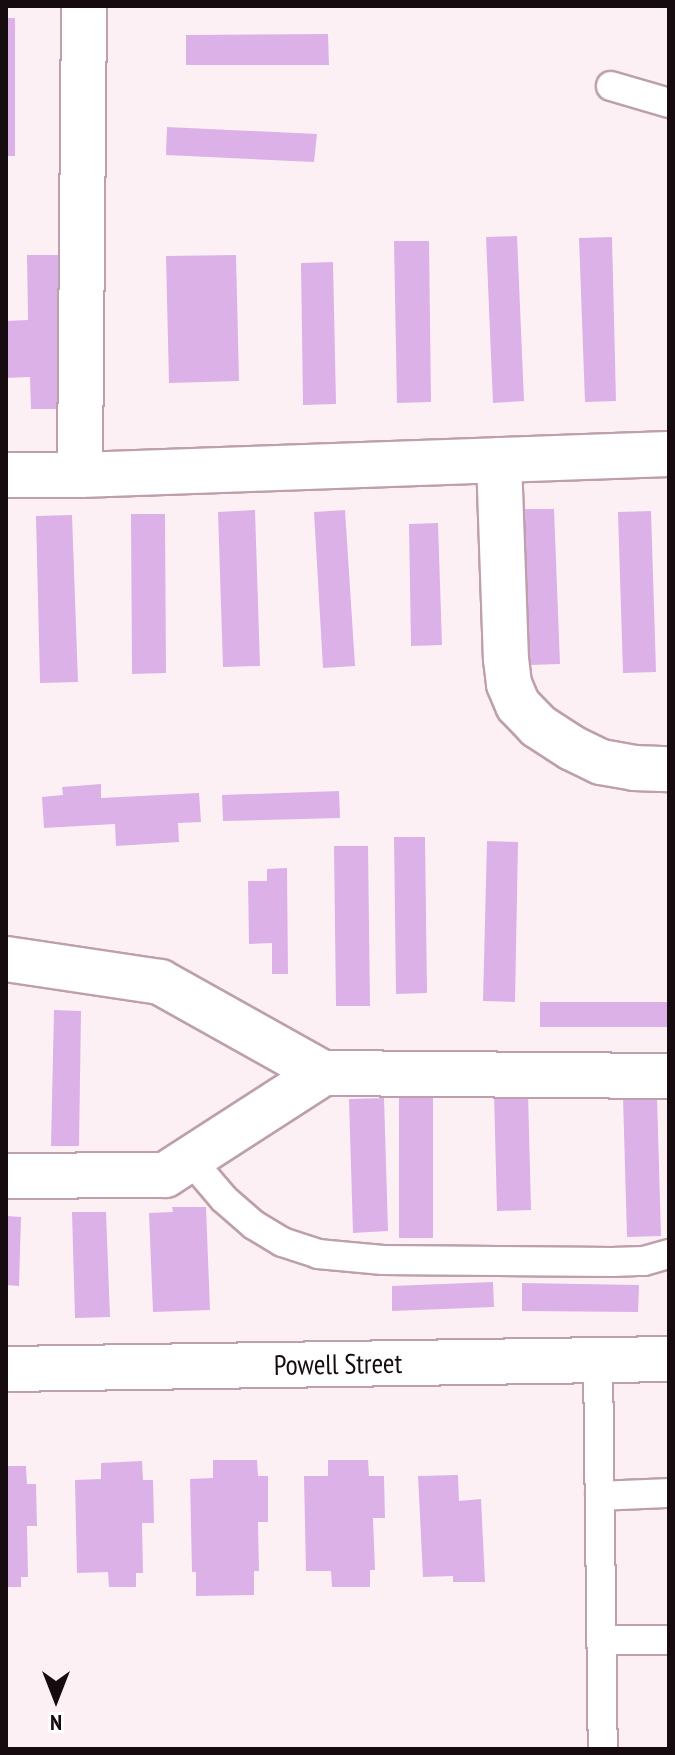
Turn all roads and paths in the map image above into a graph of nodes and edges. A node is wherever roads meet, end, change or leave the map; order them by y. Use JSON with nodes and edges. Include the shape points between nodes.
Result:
{"nodes":[{"id":1,"x":84,"y":6,"type":"edge"},
{"id":2,"x":611,"y":86,"type":"dead end"},
{"id":3,"x":669,"y":103,"type":"edge"},
{"id":4,"x":669,"y":454,"type":"edge"},
{"id":5,"x":499,"y":460,"type":"junction"},
{"id":6,"x":6,"y":475,"type":"edge"},
{"id":7,"x":80,"y":475,"type":"junction"},
{"id":8,"x":669,"y":769,"type":"edge"},
{"id":9,"x":6,"y":959,"type":"edge"},
{"id":10,"x":323,"y":1073,"type":"junction"},
{"id":11,"x":669,"y":1076,"type":"edge"},
{"id":12,"x":190,"y":1159,"type":"junction"},
{"id":13,"x":6,"y":1176,"type":"edge"},
{"id":14,"x":669,"y":1254,"type":"edge"},
{"id":15,"x":669,"y":1359,"type":"edge"},
{"id":16,"x":598,"y":1360,"type":"junction"},
{"id":17,"x":6,"y":1369,"type":"edge"},
{"id":18,"x":669,"y":1493,"type":"edge"},
{"id":19,"x":600,"y":1496,"type":"junction"},
{"id":20,"x":601,"y":1640,"type":"junction"},
{"id":21,"x":669,"y":1640,"type":"edge"},
{"id":22,"x":603,"y":1749,"type":"edge"}],
"edges":[{"from":1,"to":7,"type":"street"},
{"from":2,"to":3,"type":"lane"},
{"from":4,"to":5,"type":"street"},
{"from":5,"to":7,"type":"street"},
{"from":5,"to":8,"type":"street","via":[[506,659],[518,705],[549,733],[601,762]]},
{"from":6,"to":7,"type":"street"},
{"from":9,"to":10,"type":"street","via":[[160,982]]},
{"from":10,"to":11,"type":"street"},
{"from":10,"to":12,"type":"street"},
{"from":12,"to":13,"type":"street","via":[[165,1175]]},
{"from":12,"to":14,"type":"lane","via":[[254,1225],[318,1254],[383,1260],[612,1262]]},
{"from":15,"to":16,"type":"street","name":"Powell Street"},
{"from":16,"to":17,"type":"street","name":"Powell Street"},
{"from":16,"to":19,"type":"lane"},
{"from":18,"to":19,"type":"lane"},
{"from":19,"to":20,"type":"lane"},
{"from":20,"to":21,"type":"lane"},
{"from":20,"to":22,"type":"lane"}]}
